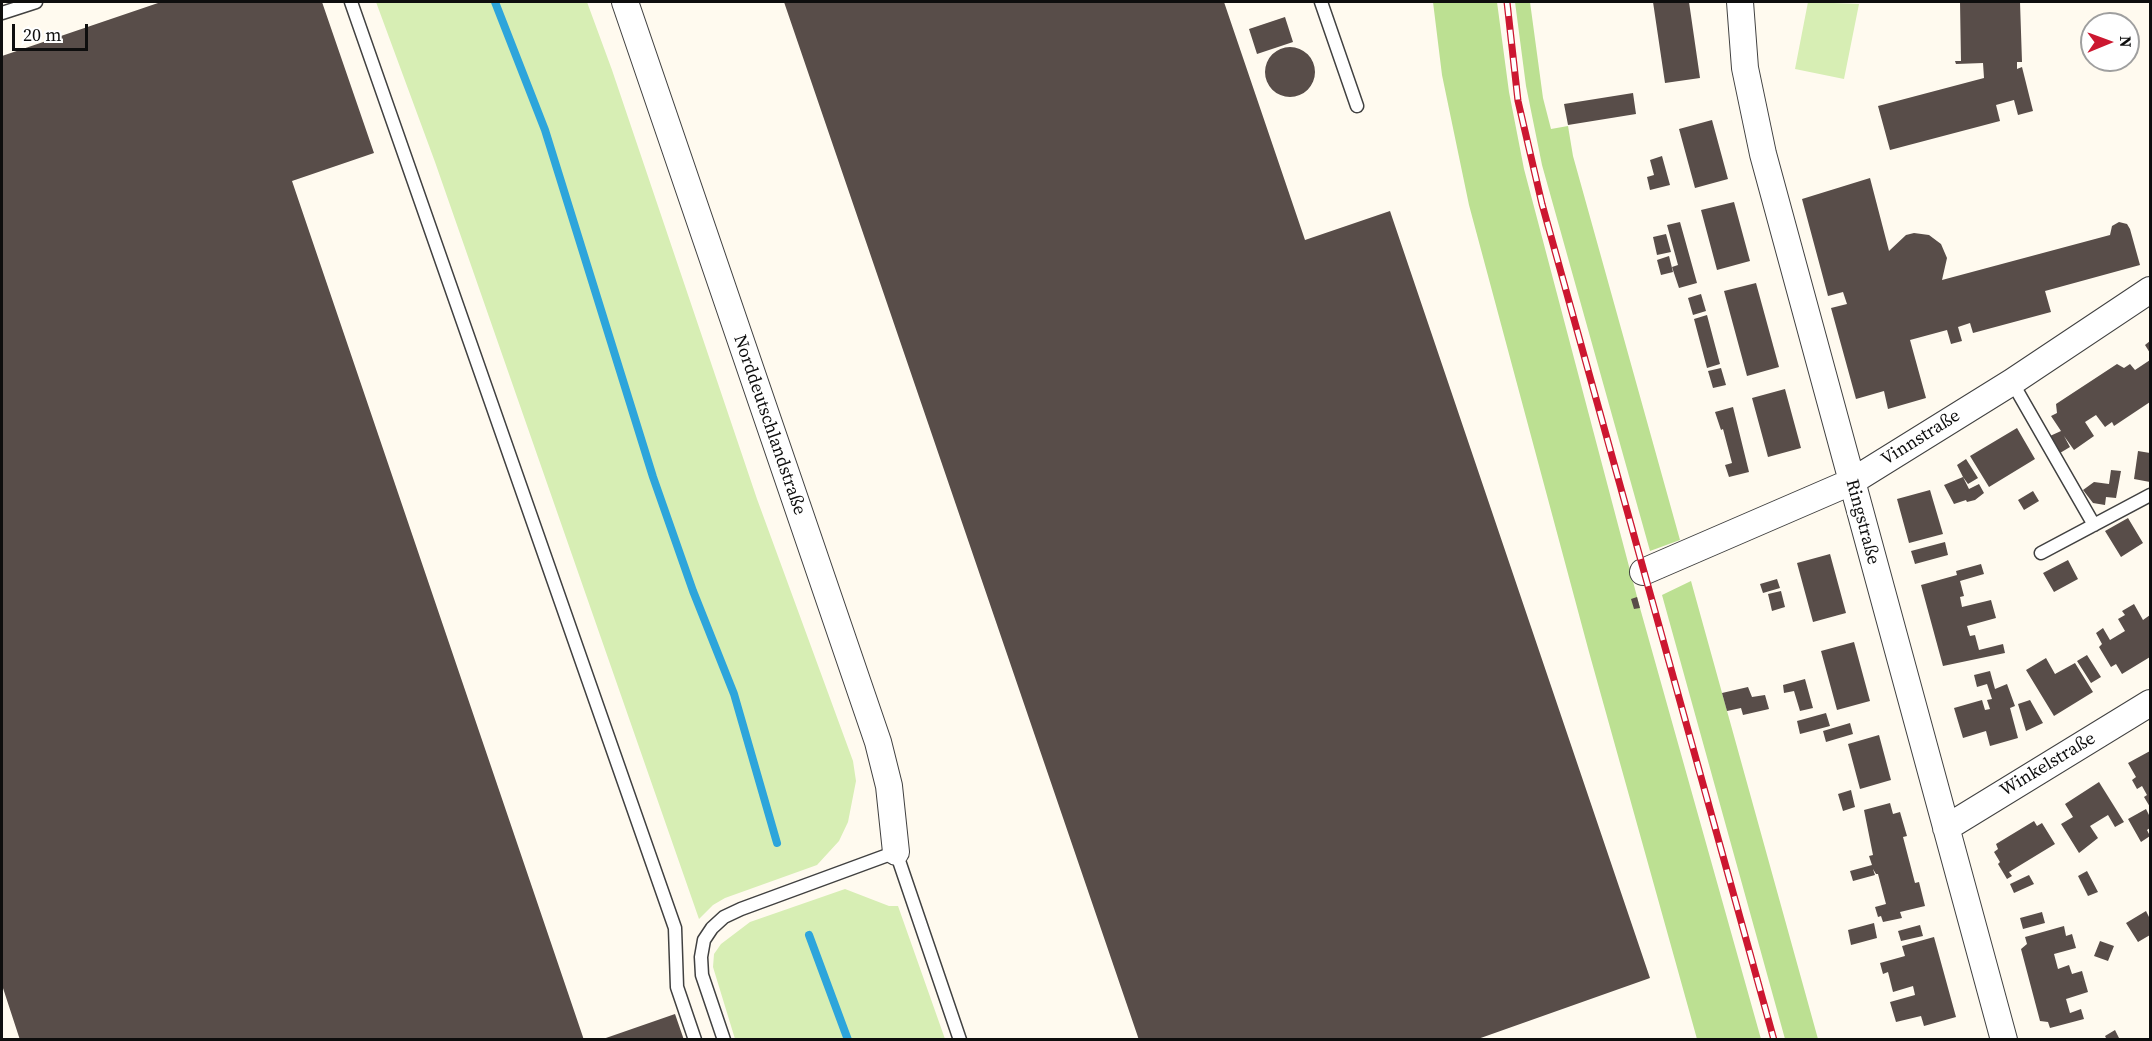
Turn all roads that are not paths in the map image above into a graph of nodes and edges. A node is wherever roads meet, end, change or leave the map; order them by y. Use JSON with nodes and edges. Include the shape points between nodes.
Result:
{"nodes":[{"id":1,"x":36,"y":2,"type":"edge"},
{"id":2,"x":351,"y":2,"type":"edge"},
{"id":3,"x":625,"y":2,"type":"edge"},
{"id":4,"x":1321,"y":2,"type":"edge"},
{"id":5,"x":1740,"y":2,"type":"edge"},
{"id":6,"x":2,"y":13,"type":"edge"},
{"id":7,"x":1357,"y":106,"type":"dead end"},
{"id":8,"x":2151,"y":290,"type":"edge"},
{"id":9,"x":2012,"y":382,"type":"junction"},
{"id":10,"x":1851,"y":482,"type":"junction"},
{"id":11,"x":2150,"y":495,"type":"edge"},
{"id":12,"x":2094,"y":525,"type":"junction"},
{"id":13,"x":2041,"y":553,"type":"dead end"},
{"id":14,"x":1643,"y":572,"type":"dead end"},
{"id":15,"x":2151,"y":703,"type":"edge"},
{"id":16,"x":1946,"y":828,"type":"junction"},
{"id":17,"x":896,"y":852,"type":"junction"},
{"id":18,"x":694,"y":1040,"type":"edge"},
{"id":19,"x":724,"y":1040,"type":"edge"},
{"id":20,"x":960,"y":1040,"type":"edge"},
{"id":21,"x":2004,"y":1040,"type":"edge"}],
"edges":[{"from":1,"to":6,"type":"lane"},
{"from":2,"to":18,"type":"lane","via":[[675,928],[677,987]]},
{"from":3,"to":17,"type":"street","name":"Norddeutschlandstraße","via":[[878,742],[889,786]]},
{"from":4,"to":7,"type":"lane"},
{"from":5,"to":10,"type":"street","name":"Ringstraße","via":[[1745,68],[1755,120]]},
{"from":8,"to":9,"type":"street","name":"Vinnstraße"},
{"from":9,"to":10,"type":"street","name":"Vinnstraße"},
{"from":9,"to":12,"type":"lane"},
{"from":10,"to":14,"type":"street","name":"Vinnstraße"},
{"from":10,"to":16,"type":"street","name":"Ringstraße"},
{"from":11,"to":12,"type":"lane"},
{"from":12,"to":13,"type":"lane"},
{"from":15,"to":16,"type":"street","name":"Winkelstraße"},
{"from":16,"to":21,"type":"street","name":"Ringstraße"},
{"from":17,"to":19,"type":"lane","via":[[741,909],[712,928],[704,940],[701,966]]},
{"from":17,"to":20,"type":"lane"}]}
